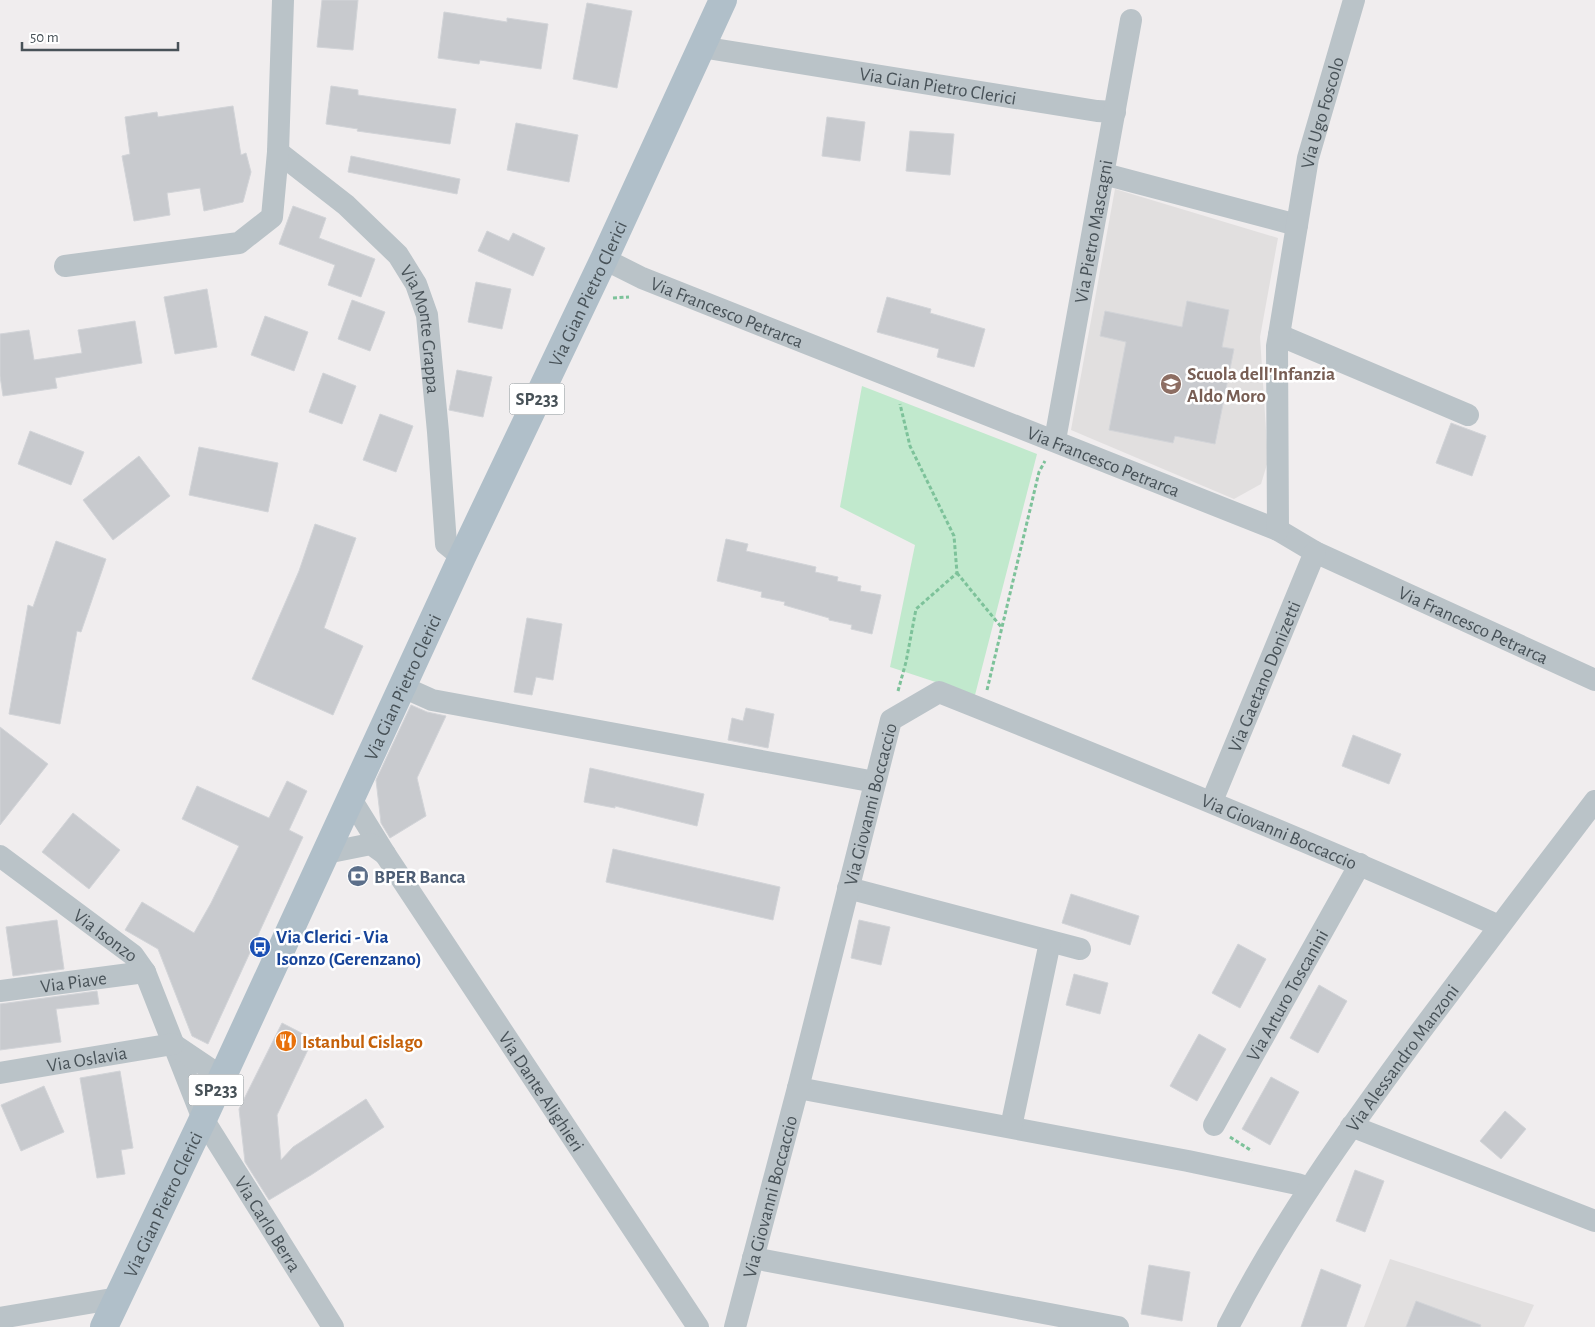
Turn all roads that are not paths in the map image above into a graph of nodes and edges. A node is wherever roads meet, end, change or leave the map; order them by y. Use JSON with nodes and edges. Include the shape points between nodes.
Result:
{"nodes":[{"id":1,"x":283,"y":0,"type":"edge"},
{"id":2,"x":723,"y":0,"type":"edge"},
{"id":3,"x":1354,"y":0,"type":"edge"},
{"id":4,"x":1131,"y":20,"type":"dead end"},
{"id":5,"x":701,"y":47,"type":"junction"},
{"id":6,"x":1115,"y":112,"type":"junction"},
{"id":7,"x":278,"y":152,"type":"junction"},
{"id":8,"x":1104,"y":174,"type":"junction"},
{"id":9,"x":1296,"y":225,"type":"junction"},
{"id":10,"x":604,"y":259,"type":"junction"},
{"id":11,"x":65,"y":266,"type":"dead end"},
{"id":12,"x":1279,"y":335,"type":"junction"},
{"id":13,"x":1468,"y":416,"type":"dead end"},
{"id":14,"x":1055,"y":440,"type":"junction"},
{"id":15,"x":1278,"y":530,"type":"junction"},
{"id":16,"x":1315,"y":552,"type":"junction"},
{"id":17,"x":462,"y":557,"type":"junction"},
{"id":18,"x":1595,"y":680,"type":"edge"},
{"id":19,"x":403,"y":687,"type":"junction"},
{"id":20,"x":874,"y":782,"type":"junction"},
{"id":21,"x":351,"y":799,"type":"junction"},
{"id":22,"x":1595,"y":801,"type":"edge"},
{"id":23,"x":1212,"y":802,"type":"junction"},
{"id":24,"x":326,"y":852,"type":"junction"},
{"id":25,"x":385,"y":854,"type":"junction"},
{"id":26,"x":0,"y":856,"type":"edge"},
{"id":27,"x":1360,"y":864,"type":"junction"},
{"id":28,"x":848,"y":888,"type":"junction"},
{"id":29,"x":1499,"y":926,"type":"junction"},
{"id":30,"x":1050,"y":942,"type":"junction"},
{"id":31,"x":1080,"y":950,"type":"dead end"},
{"id":32,"x":145,"y":972,"type":"junction"},
{"id":33,"x":0,"y":991,"type":"edge"},
{"id":34,"x":173,"y":1044,"type":"junction"},
{"id":35,"x":0,"y":1073,"type":"edge"},
{"id":36,"x":222,"y":1077,"type":"junction"},
{"id":37,"x":798,"y":1088,"type":"junction"},
{"id":38,"x":203,"y":1119,"type":"junction"},
{"id":39,"x":1214,"y":1125,"type":"dead end"},
{"id":40,"x":1351,"y":1126,"type":"junction"},
{"id":41,"x":1011,"y":1127,"type":"junction"},
{"id":42,"x":1309,"y":1188,"type":"junction"},
{"id":43,"x":1595,"y":1222,"type":"edge"},
{"id":44,"x":753,"y":1258,"type":"junction"},
{"id":45,"x":118,"y":1298,"type":"junction"},
{"id":46,"x":0,"y":1318,"type":"edge"},
{"id":47,"x":104,"y":1327,"type":"edge"},
{"id":48,"x":333,"y":1327,"type":"edge"},
{"id":49,"x":698,"y":1327,"type":"edge"},
{"id":50,"x":735,"y":1327,"type":"edge"},
{"id":51,"x":1118,"y":1327,"type":"edge"},
{"id":52,"x":1228,"y":1327,"type":"edge"}],
"edges":[{"from":1,"to":7,"type":"street"},
{"from":2,"to":5,"type":"main road","name":"Via Gian Pietro Clerici","number":"SP233"},
{"from":3,"to":9,"type":"street","name":"Via Ugo Foscolo","via":[[1308,158]]},
{"from":4,"to":6,"type":"street","name":"Via Pietro Mascagni"},
{"from":5,"to":6,"type":"street","name":"Via Gian Pietro Clerici"},
{"from":5,"to":10,"type":"main road","name":"Via Gian Pietro Clerici","number":"SP233"},
{"from":6,"to":8,"type":"street","name":"Via Pietro Mascagni"},
{"from":7,"to":11,"type":"street","via":[[272,217],[238,243]]},
{"from":7,"to":17,"type":"street","name":"Via Monte Grappa","via":[[346,205],[398,255],[416,284],[426,315],[446,544]]},
{"from":8,"to":9,"type":"street"},
{"from":8,"to":14,"type":"street","name":"Via Pietro Mascagni"},
{"from":9,"to":12,"type":"street","name":"Via Ugo Foscolo"},
{"from":10,"to":14,"type":"street","name":"Via Francesco Petrarca","via":[[642,278]]},
{"from":10,"to":17,"type":"main road","name":"Via Gian Pietro Clerici","number":"SP233"},
{"from":12,"to":13,"type":"street"},
{"from":12,"to":15,"type":"street","name":"Via Ugo Foscolo"},
{"from":14,"to":15,"type":"street","name":"Via Francesco Petrarca"},
{"from":15,"to":16,"type":"street","name":"Via Francesco Petrarca"},
{"from":16,"to":18,"type":"street","name":"Via Francesco Petrarca"},
{"from":16,"to":23,"type":"street","name":"Via Gaetano Donizetti"},
{"from":17,"to":19,"type":"main road","name":"Via Gian Pietro Clerici","number":"SP233"},
{"from":19,"to":20,"type":"street","via":[[432,700]]},
{"from":19,"to":21,"type":"main road","name":"Via Gian Pietro Clerici","number":"SP233"},
{"from":20,"to":23,"type":"street","name":"Via Giovanni Boccaccio","via":[[891,720],[939,692]]},
{"from":20,"to":28,"type":"street","name":"Via Giovanni Boccaccio"},
{"from":21,"to":24,"type":"main road","name":"Via Gian Pietro Clerici","number":"SP233"},
{"from":21,"to":25,"type":"street","name":"Via Dante Alighieri"},
{"from":22,"to":29,"type":"street","name":"Via Alessandro Manzoni"},
{"from":23,"to":27,"type":"street","name":"Via Giovanni Boccaccio"},
{"from":24,"to":25,"type":"street","via":[[371,844]]},
{"from":24,"to":36,"type":"main road","name":"Via Gian Pietro Clerici","number":"SP233"},
{"from":25,"to":49,"type":"street","name":"Via Dante Alighieri"},
{"from":26,"to":32,"type":"street","name":"Via Isonzo","via":[[133,954]]},
{"from":27,"to":29,"type":"street","name":"Via Giovanni Boccaccio"},
{"from":27,"to":39,"type":"street","name":"Via Arturo Toscanini"},
{"from":28,"to":30,"type":"street"},
{"from":28,"to":37,"type":"street","name":"Via Giovanni Boccaccio"},
{"from":29,"to":40,"type":"street","name":"Via Alessandro Manzoni"},
{"from":30,"to":31,"type":"street"},
{"from":30,"to":41,"type":"street"},
{"from":32,"to":33,"type":"street","name":"Via Piave"},
{"from":32,"to":34,"type":"street","name":"Via Isonzo"},
{"from":34,"to":35,"type":"street","name":"Via Oslavia"},
{"from":34,"to":36,"type":"street"},
{"from":34,"to":38,"type":"street","name":"Via Isonzo"},
{"from":36,"to":38,"type":"main road","name":"Via Gian Pietro Clerici","number":"SP233"},
{"from":37,"to":41,"type":"street"},
{"from":37,"to":44,"type":"street","name":"Via Giovanni Boccaccio"},
{"from":38,"to":45,"type":"main road","name":"Via Gian Pietro Clerici","number":"SP233"},
{"from":38,"to":48,"type":"street","name":"Via Carlo Berra"},
{"from":40,"to":42,"type":"street","name":"Via Alessandro Manzoni"},
{"from":40,"to":43,"type":"street"},
{"from":41,"to":42,"type":"street","via":[[1188,1160]]},
{"from":42,"to":52,"type":"street","name":"Via Alessandro Manzoni","via":[[1251,1281]]},
{"from":44,"to":50,"type":"street","name":"Via Giovanni Boccaccio"},
{"from":44,"to":51,"type":"street"},
{"from":45,"to":46,"type":"street"},
{"from":45,"to":47,"type":"main road","name":"Via Gian Pietro Clerici","number":"SP233"}]}
